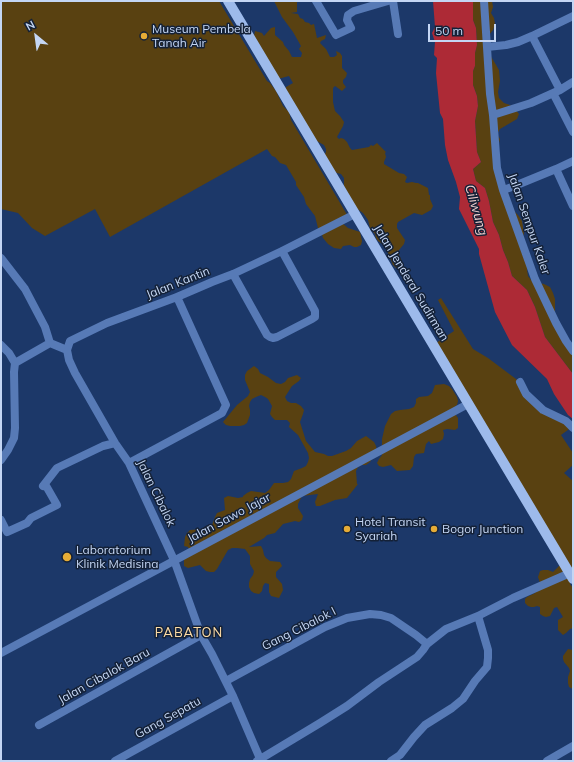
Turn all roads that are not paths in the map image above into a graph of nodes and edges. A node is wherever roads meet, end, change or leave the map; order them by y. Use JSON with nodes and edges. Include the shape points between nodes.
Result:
{"nodes":[{"id":1,"x":228,"y":1,"type":"edge"},
{"id":2,"x":316,"y":1,"type":"edge"},
{"id":3,"x":388,"y":1,"type":"edge"},
{"id":4,"x":393,"y":1,"type":"edge"},
{"id":5,"x":484,"y":1,"type":"edge"},
{"id":6,"x":573,"y":16,"type":"edge"},
{"id":7,"x":398,"y":34,"type":"dead end"},
{"id":8,"x":532,"y":36,"type":"junction"},
{"id":9,"x":487,"y":47,"type":"junction"},
{"id":10,"x":573,"y":82,"type":"edge"},
{"id":11,"x":557,"y":91,"type":"junction"},
{"id":12,"x":493,"y":115,"type":"junction"},
{"id":13,"x":573,"y":132,"type":"edge"},
{"id":14,"x":573,"y":161,"type":"edge"},
{"id":15,"x":556,"y":169,"type":"junction"},
{"id":16,"x":503,"y":190,"type":"junction"},
{"id":17,"x":573,"y":206,"type":"edge"},
{"id":18,"x":355,"y":214,"type":"junction"},
{"id":19,"x":282,"y":251,"type":"junction"},
{"id":20,"x":1,"y":258,"type":"edge"},
{"id":21,"x":233,"y":274,"type":"junction"},
{"id":22,"x":177,"y":297,"type":"junction"},
{"id":23,"x":50,"y":343,"type":"junction"},
{"id":24,"x":1,"y":345,"type":"edge"},
{"id":25,"x":67,"y":350,"type":"junction"},
{"id":26,"x":573,"y":351,"type":"edge"},
{"id":27,"x":15,"y":363,"type":"junction"},
{"id":28,"x":520,"y":382,"type":"dead end"},
{"id":29,"x":468,"y":404,"type":"junction"},
{"id":30,"x":573,"y":428,"type":"edge"},
{"id":31,"x":115,"y":443,"type":"junction"},
{"id":32,"x":1,"y":460,"type":"edge"},
{"id":33,"x":129,"y":463,"type":"junction"},
{"id":34,"x":1,"y":520,"type":"edge"},
{"id":35,"x":174,"y":560,"type":"junction"},
{"id":36,"x":571,"y":576,"type":"edge"},
{"id":37,"x":478,"y":616,"type":"junction"},
{"id":38,"x":201,"y":635,"type":"junction"},
{"id":39,"x":427,"y":644,"type":"junction"},
{"id":40,"x":1,"y":653,"type":"edge"},
{"id":41,"x":226,"y":681,"type":"junction"},
{"id":42,"x":233,"y":696,"type":"junction"},
{"id":43,"x":39,"y":725,"type":"dead end"},
{"id":44,"x":573,"y":746,"type":"edge"},
{"id":45,"x":126,"y":758,"type":"edge"},
{"id":46,"x":401,"y":758,"type":"edge"},
{"id":47,"x":259,"y":760,"type":"edge"},
{"id":48,"x":115,"y":761,"type":"edge"},
{"id":49,"x":391,"y":761,"type":"edge"},
{"id":50,"x":547,"y":761,"type":"edge"}],
"edges":[{"from":1,"to":18,"type":"main road","name":"Jalan Jenderal Sudirman"},
{"from":2,"to":3,"type":"street","via":[[336,35],[351,28],[347,20],[348,15],[354,11]]},
{"from":4,"to":7,"type":"street"},
{"from":5,"to":9,"type":"street","name":"Jalan Sempur Kaler"},
{"from":6,"to":8,"type":"street"},
{"from":8,"to":9,"type":"street","via":[[506,45]]},
{"from":8,"to":11,"type":"street"},
{"from":9,"to":12,"type":"street","name":"Jalan Sempur Kaler"},
{"from":10,"to":11,"type":"street"},
{"from":11,"to":12,"type":"street"},
{"from":11,"to":13,"type":"street"},
{"from":12,"to":16,"type":"street","name":"Jalan Sempur Kaler","via":[[497,168]]},
{"from":14,"to":15,"type":"street"},
{"from":15,"to":16,"type":"street"},
{"from":15,"to":17,"type":"street"},
{"from":16,"to":26,"type":"street","name":"Jalan Sempur Kaler","via":[[535,279]]},
{"from":18,"to":19,"type":"street","name":"Jalan Kantin"},
{"from":18,"to":29,"type":"main road","name":"Jalan Jenderal Sudirman"},
{"from":19,"to":21,"type":"street","name":"Jalan Kantin"},
{"from":19,"to":21,"type":"street","via":[[315,311],[315,317],[277,337],[267,335]]},
{"from":20,"to":23,"type":"street","via":[[19,281],[45,327]]},
{"from":21,"to":22,"type":"street","name":"Jalan Kantin"},
{"from":22,"to":25,"type":"street","name":"Jalan Kantin","via":[[107,323],[70,341]]},
{"from":22,"to":33,"type":"street","via":[[226,405],[222,413]]},
{"from":23,"to":25,"type":"street"},
{"from":23,"to":27,"type":"street"},
{"from":24,"to":27,"type":"street"},
{"from":25,"to":31,"type":"street","name":"Jalan Cibalok","via":[[75,373]]},
{"from":27,"to":32,"type":"street","via":[[14,438]]},
{"from":28,"to":30,"type":"street","via":[[526,394],[542,410],[566,421]]},
{"from":29,"to":35,"type":"street","name":"Jalan Sawo Jajar"},
{"from":29,"to":36,"type":"main road","name":"Jalan Jenderal Sudirman"},
{"from":31,"to":33,"type":"street","name":"Jalan Cibalok"},
{"from":31,"to":34,"type":"street","via":[[57,468],[44,485],[57,504],[7,532]]},
{"from":33,"to":35,"type":"street","name":"Jalan Cibalok"},
{"from":35,"to":38,"type":"street","name":"Jalan Cibalok"},
{"from":35,"to":40,"type":"street","name":"Jalan Sawo Jajar"},
{"from":36,"to":37,"type":"street","via":[[513,598]]},
{"from":37,"to":39,"type":"street","via":[[446,629]]},
{"from":37,"to":46,"type":"street","via":[[488,650],[487,668],[474,680],[463,699],[425,725]]},
{"from":38,"to":41,"type":"street","name":"Jalan Cibalok"},
{"from":38,"to":43,"type":"street","name":"Jalan Cibalok Baru"},
{"from":39,"to":41,"type":"street","name":"Gang Cibalok I","via":[[391,618],[370,614],[347,618],[325,627]]},
{"from":39,"to":47,"type":"street","via":[[417,657],[347,706]]},
{"from":41,"to":42,"type":"street","name":"Jalan Cibalok"},
{"from":42,"to":45,"type":"street","name":"Gang Sepatu"},
{"from":42,"to":47,"type":"street","name":"Jalan Cibalok"},
{"from":44,"to":50,"type":"street"},
{"from":45,"to":48,"type":"street","name":"Gang Sepatu"},
{"from":46,"to":49,"type":"street"}]}
